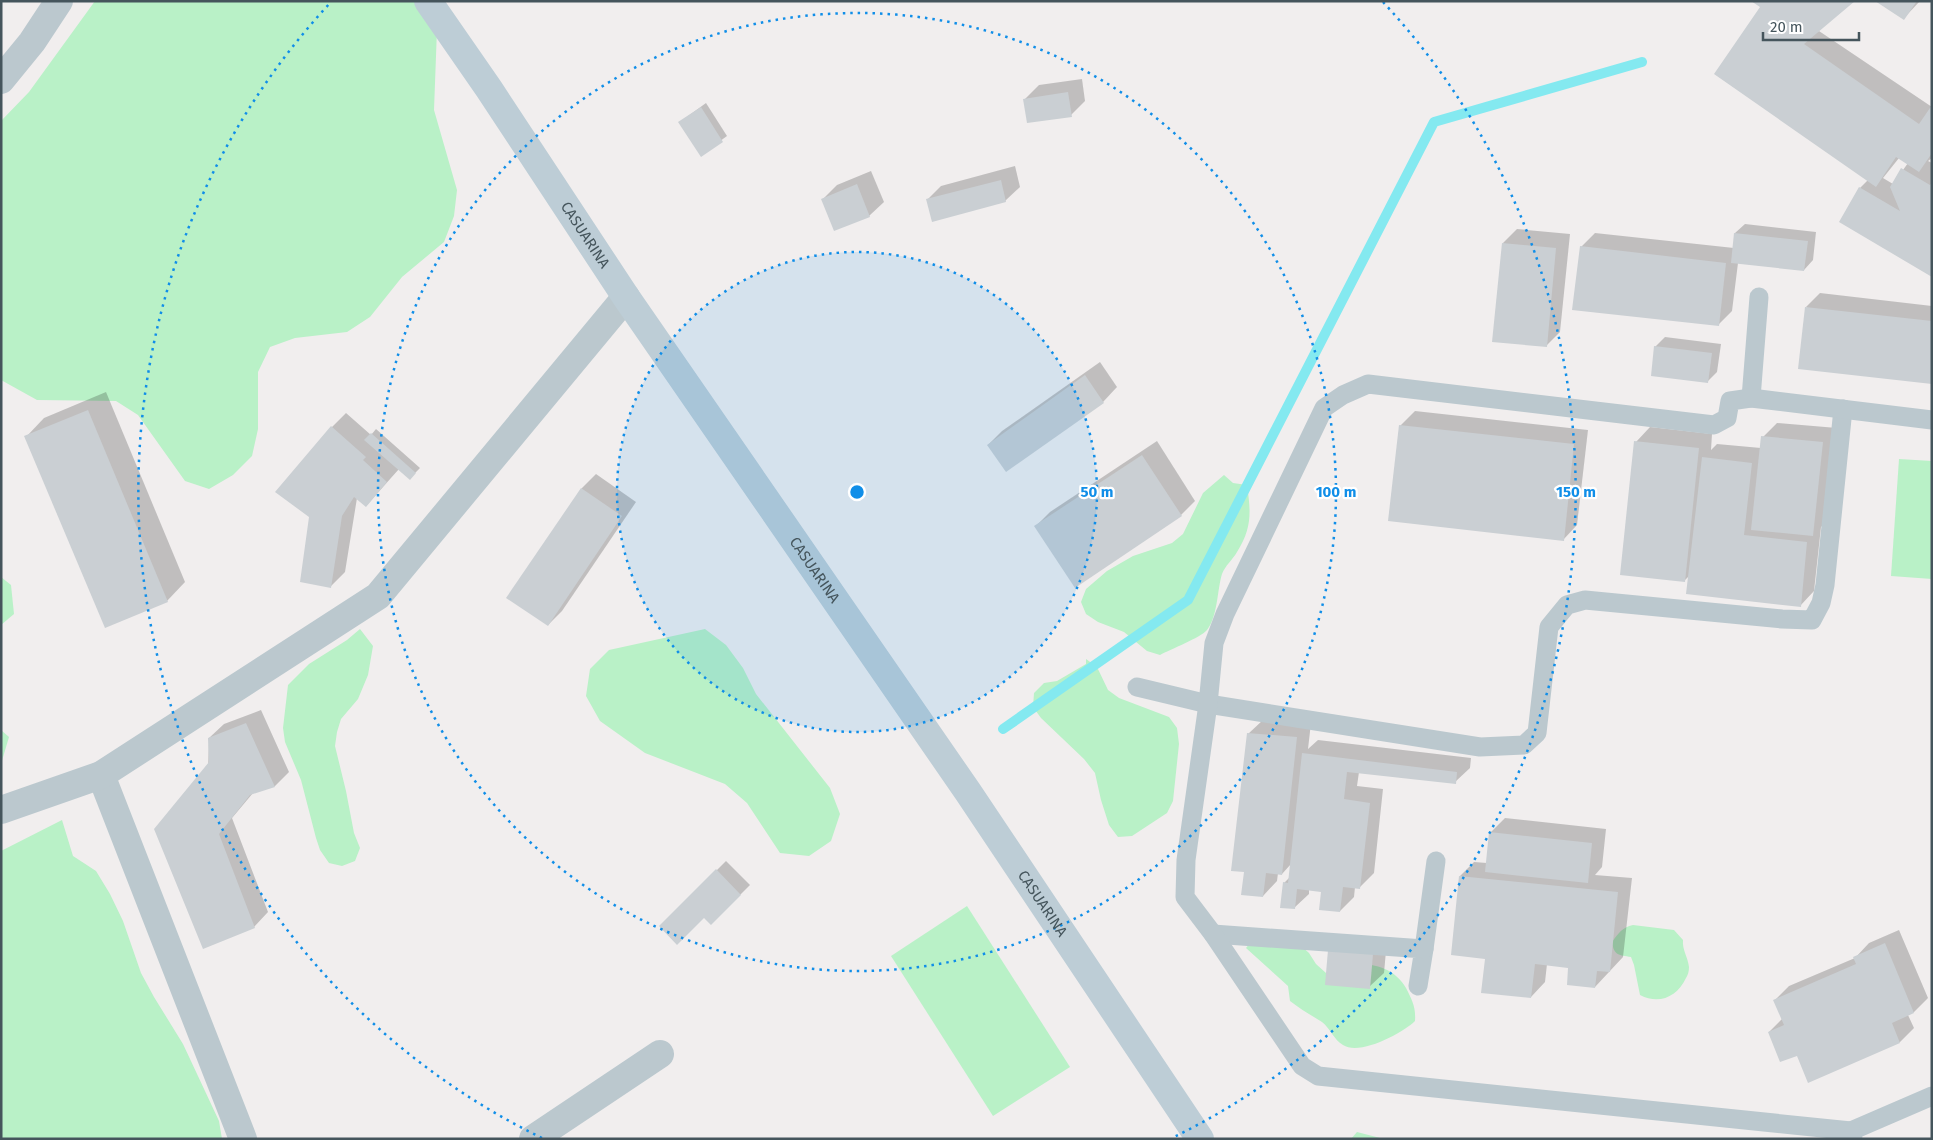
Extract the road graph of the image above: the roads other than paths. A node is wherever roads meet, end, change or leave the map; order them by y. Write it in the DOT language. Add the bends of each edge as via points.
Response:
graph roads {
  1 [pos="59,1"];
  2 [pos="428,1"];
  3 [pos="1,80"];
  4 [pos="626,296"];
  5 [pos="1759,297"];
  6 [pos="1751,398"];
  7 [pos="1843,409"];
  8 [pos="1932,420"];
  9 [pos="1137,687"];
  10 [pos="1208,704"];
  11 [pos="102,775"];
  12 [pos="1,810"];
  13 [pos="1436,860"];
  14 [pos="1213,934"];
  15 [pos="1424,949"];
  16 [pos="1418,986"];
  17 [pos="660,1054"];
  18 [pos="1932,1096"];
  19 [pos="1852,1135"];
  20 [pos="243,1139"];
  21 [pos="533,1139"];
  22 [pos="1200,1139"];
  1 -- 3 [label="street"];
  2 -- 4 [label="street, CASUARINA"];
  4 -- 11 [label="street" via="378,596"];
  4 -- 22 [label="street, CASUARINA" via="968,792"];
  5 -- 6 [label="lane"];
  6 -- 7 [label="lane"];
  6 -- 10 [label="lane" via="1730,402 1727,418 1714,424 1368,384 1342,395 1324,408 1226,614 1214,643"];
  7 -- 8 [label="lane"];
  7 -- 10 [label="lane" via="1825,585 1821,603 1812,620 1585,600 1566,605 1549,627 1537,733 1524,744 1480,747"];
  9 -- 10 [label="lane"];
  10 -- 14 [label="lane" via="1186,860 1185,897"];
  11 -- 12 [label="street"];
  11 -- 20 [label="street"];
  13 -- 15 [label="lane"];
  14 -- 15 [label="lane"];
  14 -- 19 [label="lane" via="1302,1066 1318,1076"];
  15 -- 16 [label="lane"];
  17 -- 21 [label="street"];
  18 -- 19 [label="lane"];
}
